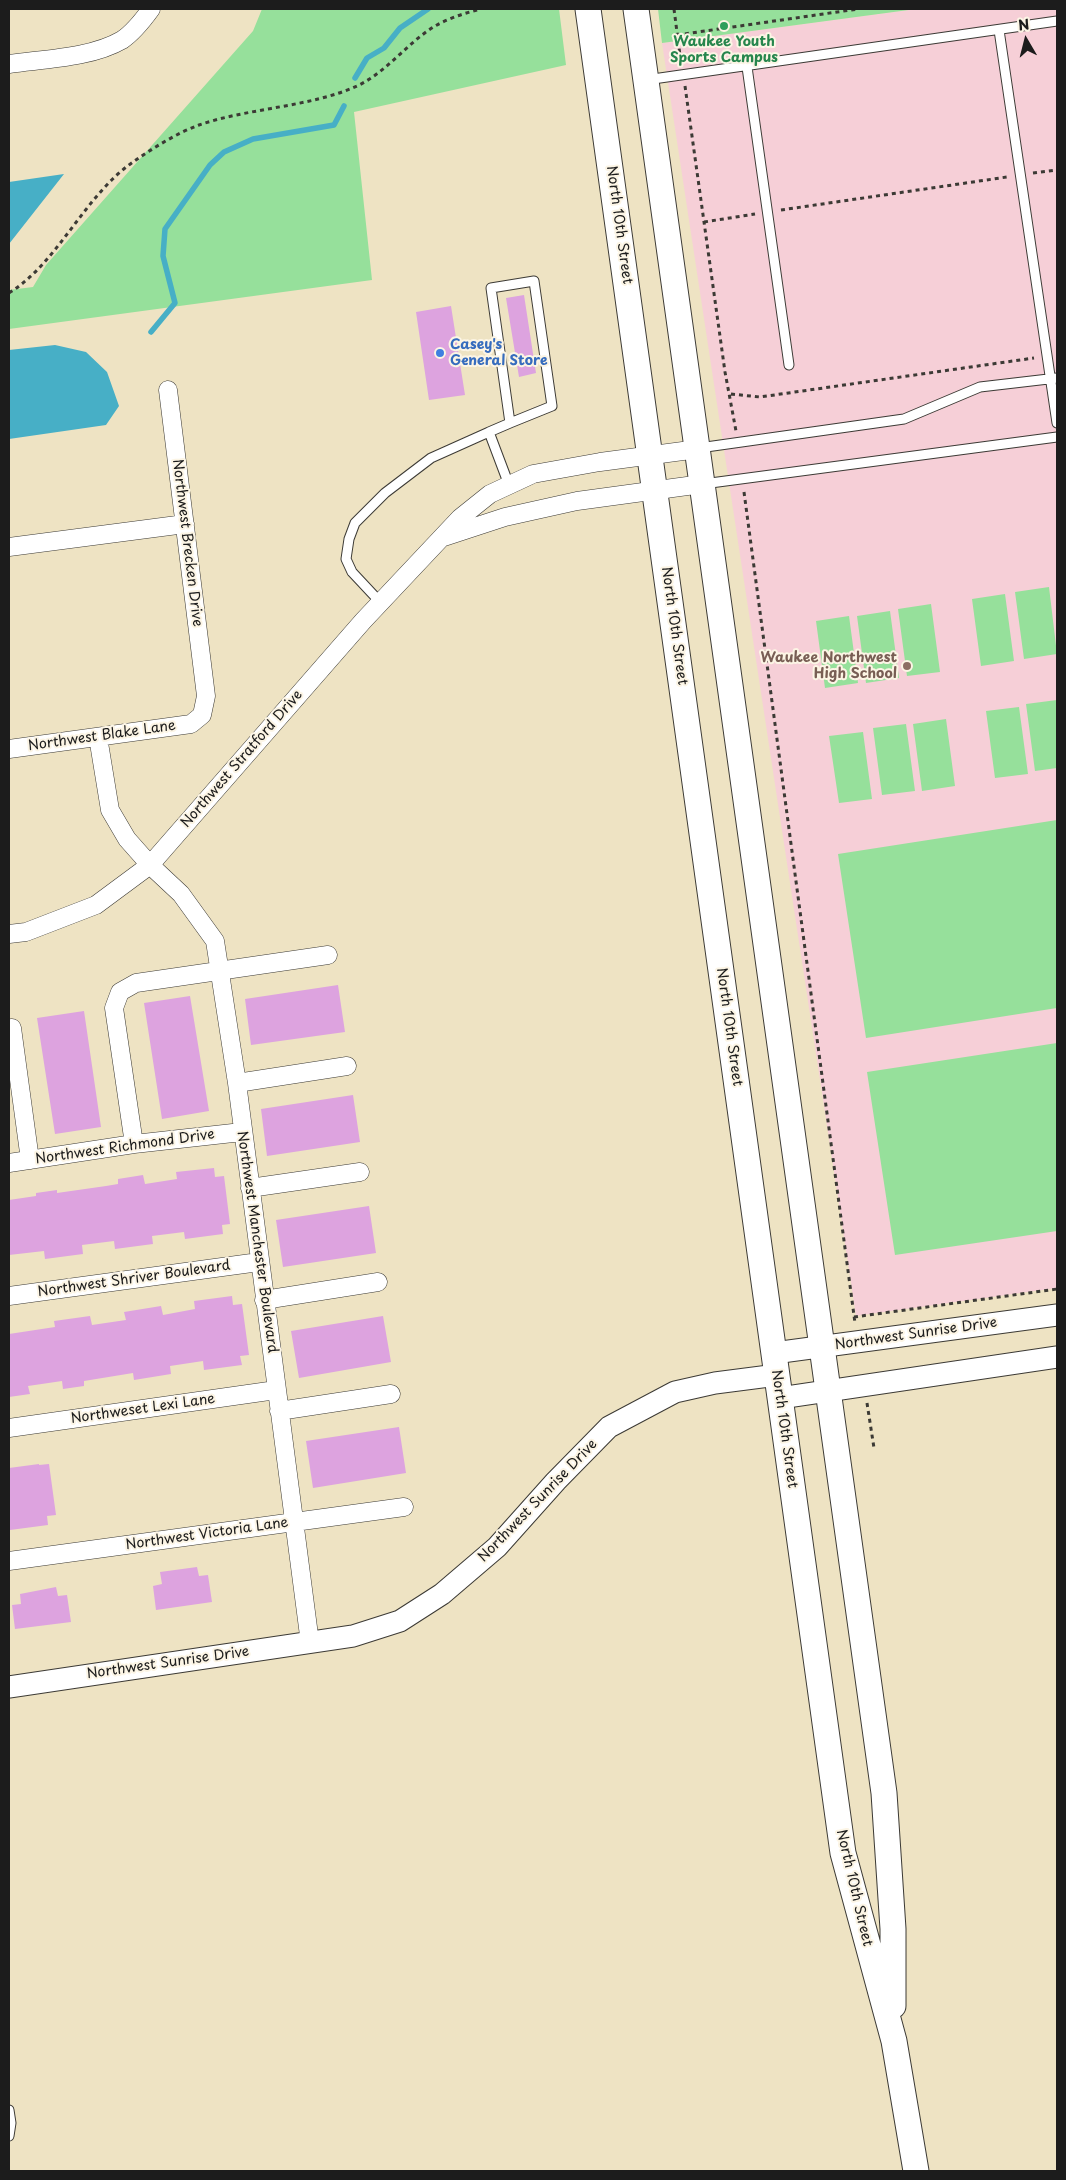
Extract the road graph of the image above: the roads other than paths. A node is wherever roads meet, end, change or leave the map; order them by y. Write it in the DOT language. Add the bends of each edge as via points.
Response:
graph roads {
  1 [pos="151,9"];
  2 [pos="588,9"];
  3 [pos="636,9"];
  4 [pos="1057,21"];
  5 [pos="999,30"];
  6 [pos="9,64"];
  7 [pos="747,67"];
  8 [pos="646,80"];
  9 [pos="789,364"];
  10 [pos="1054,378"];
  11 [pos="168,390"];
  12 [pos="510,423"];
  13 [pos="1057,423"];
  14 [pos="489,432"];
  15 [pos="1057,437"];
  16 [pos="698,449"];
  17 [pos="650,455"];
  18 [pos="702,484"];
  19 [pos="509,485"];
  20 [pos="655,491"];
  21 [pos="185,524"];
  22 [pos="444,537"];
  23 [pos="9,547"];
  24 [pos="381,603"];
  25 [pos="206,696"];
  26 [pos="98,737"];
  27 [pos="9,749"];
  28 [pos="150,865"];
  29 [pos="9,934"];
  30 [pos="328,955"];
  31 [pos="220,971"];
  32 [pos="12,1028"];
  33 [pos="347,1066"];
  34 [pos="237,1083"];
  35 [pos="242,1132"];
  36 [pos="134,1144"];
  37 [pos="30,1160"];
  38 [pos="9,1163"];
  39 [pos="360,1172"];
  40 [pos="250,1188"];
  41 [pos="259,1262"];
  42 [pos="378,1282"];
  43 [pos="9,1296"];
  44 [pos="264,1300"];
  45 [pos="1057,1315"];
  46 [pos="822,1347"];
  47 [pos="1057,1357"];
  48 [pos="777,1376"];
  49 [pos="276,1390"];
  50 [pos="828,1391"];
  51 [pos="392,1394"];
  52 [pos="279,1411"];
  53 [pos="9,1428"];
  54 [pos="404,1507"];
  55 [pos="294,1522"];
  56 [pos="9,1561"];
  57 [pos="310,1642"];
  58 [pos="9,1687"];
  59 [pos="894,2041"];
  60 [pos="9,2110"];
  61 [pos="9,2136"];
  62 [pos="916,2171"];
  1 -- 6 [label="street" via="141,24 122,40 87,53"];
  2 -- 17 [label="main road, North 10th Street"];
  3 -- 8 [label="main road, North 10th Street"];
  4 -- 5 [label="lane"];
  5 -- 7 [label="lane"];
  5 -- 10 [label="lane" via="1047,356"];
  7 -- 8 [label="lane"];
  7 -- 9 [label="lane"];
  8 -- 16 [label="main road, North 10th Street"];
  10 -- 13 [label="lane"];
  10 -- 16 [label="lane" via="980,388 904,419"];
  11 -- 21 [label="street, Northwest Brecken Drive"];
  12 -- 12 [label="lane" via="491,288 534,281 552,406"];
  12 -- 14 [label="lane"];
  14 -- 19 [label="lane"];
  14 -- 24 [label="lane" via="431,458 385,493 355,523 346,559 352,572"];
  15 -- 18 [label="lane"];
  16 -- 17 [label="street, Northwest Stratford Drive"];
  16 -- 18 [label="main road, North 10th Street"];
  17 -- 19 [label="street, Northwest Stratford Drive" via="533,474"];
  17 -- 20 [label="main road, North 10th Street"];
  18 -- 20 [label="street, Northwest Stratford Drive"];
  18 -- 46 [label="main road, North 10th Street"];
  19 -- 22 [label="street, Northwest Stratford Drive" via="490,494 460,518"];
  20 -- 22 [label="street, Northwest Stratford Drive" via="577,501 505,516"];
  20 -- 48 [label="main road, North 10th Street"];
  21 -- 23 [label="street"];
  21 -- 25 [label="street, Northwest Brecken Drive"];
  22 -- 24 [label="street, Northwest Stratford Drive"];
  24 -- 28 [label="street, Northwest Stratford Drive"];
  25 -- 26 [label="street, Northwest Blake Lane" via="202,715 191,724"];
  26 -- 27 [label="street, Northwest Blake Lane"];
  26 -- 28 [label="street, Northwest Manchester Boulevard" via="110,810 127,838"];
  28 -- 29 [label="street, Northwest Stratford Drive" via="96,905 26,932"];
  28 -- 31 [label="street, Northwest Manchester Boulevard" via="181,894 215,941"];
  30 -- 31 [label="street"];
  31 -- 34 [label="street, Northwest Manchester Boulevard"];
  31 -- 36 [label="street" via="136,983 120,992 114,1008"];
  32 -- 37 [label="street"];
  33 -- 34 [label="street"];
  34 -- 35 [label="street, Northwest Manchester Boulevard"];
  35 -- 36 [label="street, Northwest Richmond Drive"];
  35 -- 40 [label="street, Northwest Manchester Boulevard"];
  36 -- 37 [label="street, Northwest Richmond Drive"];
  37 -- 38 [label="street, Northwest Richmond Drive"];
  39 -- 40 [label="street"];
  40 -- 41 [label="street, Northwest Manchester Boulevard"];
  41 -- 43 [label="street, Northwest Shriver Boulevard"];
  41 -- 44 [label="street, Northwest Manchester Boulevard"];
  42 -- 44 [label="street"];
  44 -- 49 [label="street, Northwest Manchester Boulevard"];
  45 -- 46 [label="street, Northwest Sunrise Drive"];
  46 -- 48 [label="street, Northwest Sunrise Drive"];
  46 -- 50 [label="main road, North 10th Street"];
  47 -- 50 [label="street, Northwest Sunrise Drive"];
  48 -- 50 [label="street, Northwest Sunrise Drive"];
  48 -- 57 [label="street, Northwest Sunrise Drive" via="714,1383 675,1392 609,1427 497,1547 442,1594 400,1621 353,1636"];
  48 -- 59 [label="main road, North 10th Street" via="843,1853"];
  49 -- 52 [label="street, Northwest Manchester Boulevard"];
  49 -- 53 [label="street, Northweset Lexi Lane"];
  50 -- 59 [label="main road, North 10th Street" via="884,1793 893,1929"];
  51 -- 52 [label="street"];
  52 -- 55 [label="street, Northwest Manchester Boulevard"];
  54 -- 55 [label="street, Northwest Victoria Lane"];
  55 -- 56 [label="street, Northwest Victoria Lane"];
  55 -- 57 [label="street, Northwest Manchester Boulevard"];
  57 -- 58 [label="street, Northwest Sunrise Drive"];
  59 -- 62 [label="main road, North 10th Street"];
  60 -- 61 [label="lane"];
}
